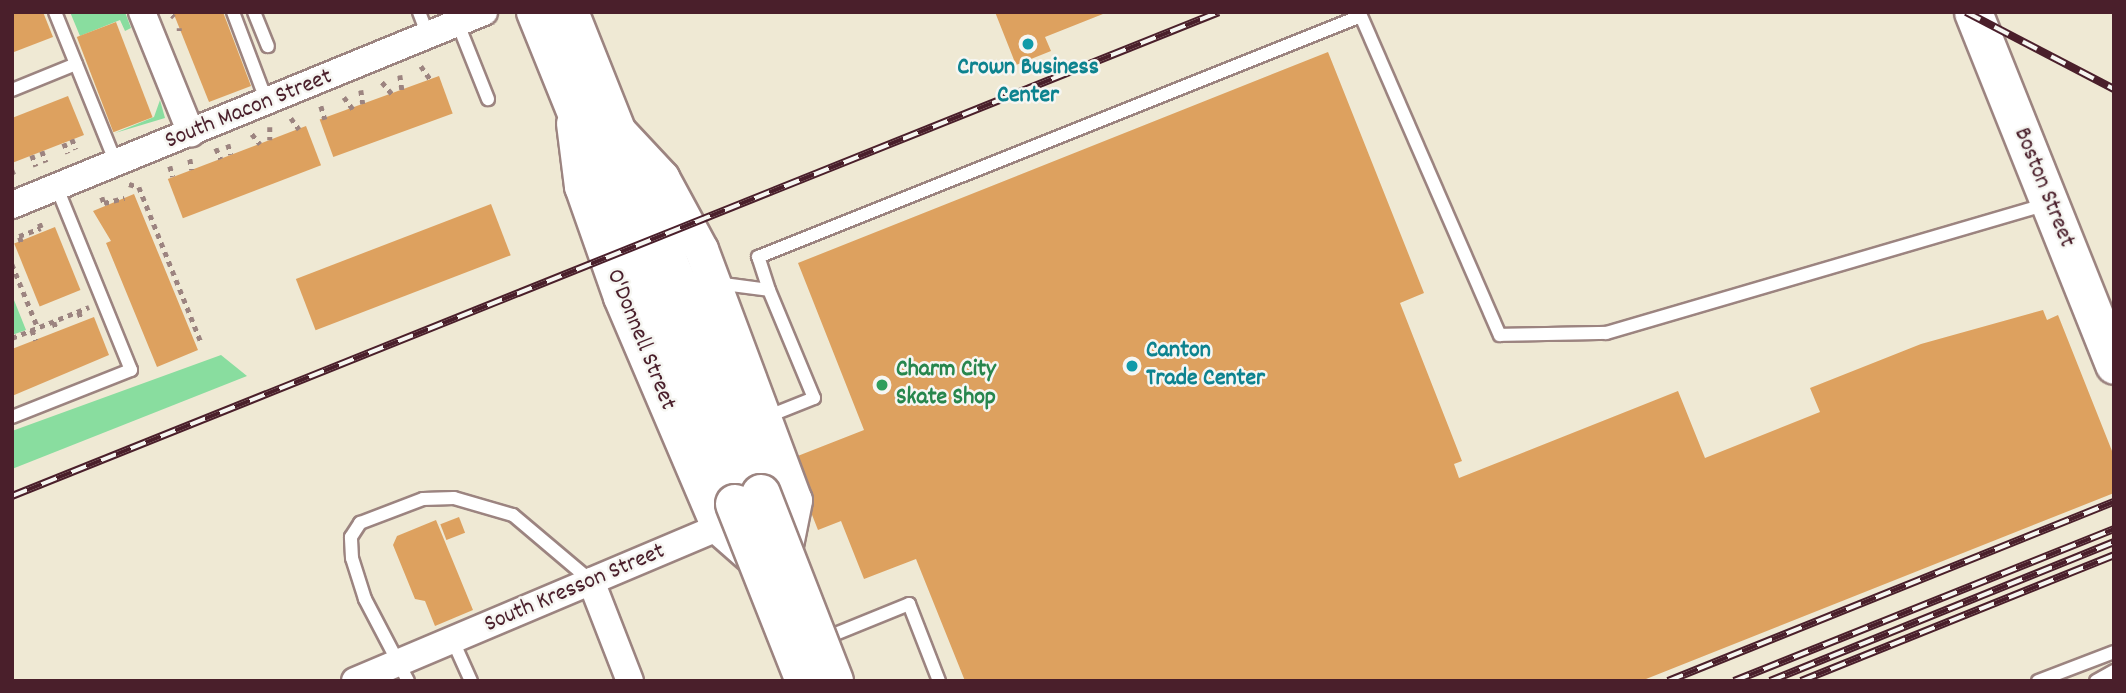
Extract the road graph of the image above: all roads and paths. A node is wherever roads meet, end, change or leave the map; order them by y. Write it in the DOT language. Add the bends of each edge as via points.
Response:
graph roads {
  1 [pos="55,12"];
  2 [pos="142,12"];
  3 [pos="233,12"];
  4 [pos="254,12"];
  5 [pos="484,12"];
  6 [pos="536,12"];
  7 [pos="569,12"];
  8 [pos="1973,12"];
  9 [pos="424,24"];
  10 [pos="458,24"];
  11 [pos="268,46"];
  12 [pos="76,64"];
  13 [pos="417,68"];
  14 [pos="407,72"];
  15 [pos="430,79"];
  16 [pos="378,83"];
  17 [pos="12,89"];
  18 [pos="402,90"];
  19 [pos="391,94"];
  20 [pos="360,96"];
  21 [pos="488,99"];
  22 [pos="350,100"];
  23 [pos="363,104"];
  24 [pos="353,109"];
  25 [pos="271,113"];
  26 [pos="322,113"];
  27 [pos="325,119"];
  28 [pos="296,122"];
  29 [pos="614,125"];
  30 [pos="299,129"];
  31 [pos="257,137"];
  32 [pos="72,139"];
  33 [pos="237,140"];
  34 [pos="270,140"];
  35 [pos="64,143"];
  36 [pos="194,144"];
  37 [pos="260,144"];
  38 [pos="76,149"];
  39 [pos="42,151"];
  40 [pos="68,153"];
  41 [pos="32,155"];
  42 [pos="231,155"];
  43 [pos="46,162"];
  44 [pos="36,166"];
  45 [pos="192,170"];
  46 [pos="123,174"];
  47 [pos="57,188"];
  48 [pos="102,197"];
  49 [pos="124,198"];
  50 [pos="2049,203"];
  51 [pos="12,205"];
  52 [pos="152,218"];
  53 [pos="145,221"];
  54 [pos="39,223"];
  55 [pos="155,227"];
  56 [pos="149,230"];
  57 [pos="21,242"];
  58 [pos="164,249"];
  59 [pos="158,252"];
  60 [pos="168,258"];
  61 [pos="161,261"];
  62 [pos="12,264"];
  63 [pos="24,270"];
  64 [pos="16,273"];
  65 [pos="28,279"];
  66 [pos="177,280"];
  67 [pos="19,282"];
  68 [pos="170,283"];
  69 [pos="713,283"];
  70 [pos="180,290"];
  71 [pos="769,290"];
  72 [pos="174,292"];
  73 [pos="34,294"];
  74 [pos="26,298"];
  75 [pos="93,306"];
  76 [pos="79,312"];
  77 [pos="63,318"];
  78 [pos="82,321"];
  79 [pos="54,322"];
  80 [pos="67,327"];
  81 [pos="35,329"];
  82 [pos="57,331"];
  83 [pos="23,334"];
  84 [pos="12,338"];
  85 [pos="198,339"];
  86 [pos="36,340"];
  87 [pos="27,343"];
  88 [pos="2114,365"];
  89 [pos="12,417"];
  90 [pos="764,418"];
  91 [pos="752,506"];
  92 [pos="591,581"];
  93 [pos="785,595"];
  94 [pos="453,641"];
  95 [pos="2114,652"];
  96 [pos="804,664"];
  97 [pos="2114,671"];
  98 [pos="405,672"];
  99 [pos="355,681"];
  100 [pos="471,681"];
  101 [pos="630,681"];
  102 [pos="817,681"];
  103 [pos="834,681"];
  104 [pos="939,681"];
  105 [pos="2038,681"];
  106 [pos="2096,681"];
  1 -- 12 [label="lane"];
  2 -- 36 [label="street"];
  3 -- 25 [label="lane"];
  4 -- 11 [label="lane"];
  5 -- 10 [label="street, South Macon Street"];
  6 -- 91 [label="main road, O'Donnell Street"];
  7 -- 29 [label="main road, O'Donnell Street"];
  8 -- 50 [label="main road, Boston Street"];
  9 -- 10 [label="street, South Macon Street"];
  9 -- 25 [label="street, South Macon Street"];
  10 -- 21 [label="lane"];
  12 -- 17 [label="lane"];
  12 -- 46 [label="lane"];
  13 -- 15 [label="path" via="425,64"];
  14 -- 18 [label="path" via="397,76"];
  16 -- 19 [label="path" via="386,80"];
  20 -- 23 [label="path"];
  22 -- 24 [label="path"];
  25 -- 34 [label="path" via="266,128"];
  25 -- 36 [label="street, South Macon Street"];
  26 -- 27 [label="path"];
  28 -- 30 [label="path"];
  29 -- 69 [label="street, O'Donnell Street" via="662,177"];
  29 -- 91 [label="main road, O'Donnell Street"];
  31 -- 37 [label="path"];
  32 -- 38 [label="path"];
  33 -- 42 [label="path" via="227,144"];
  35 -- 40 [label="path"];
  36 -- 45 [label="path" via="188,159"];
  36 -- 46 [label="street, South Macon Street"];
  39 -- 43 [label="path"];
  41 -- 44 [label="path"];
  46 -- 47 [label="street, South Macon Street"];
  46 -- 52 [label="path" via="139,187"];
  47 -- 51 [label="street, South Macon Street"];
  47 -- 89 [label="lane" via="131,370"];
  48 -- 49 [label="path" via="104,203"];
  50 -- 71 [label="lane" via="1606,333 1500,335 1360,16 758,257"];
  50 -- 88 [label="main road, Boston Street"];
  52 -- 53 [label="path"];
  52 -- 55 [label="path"];
  54 -- 57 [label="path" via="41,228 19,236"];
  55 -- 56 [label="path"];
  55 -- 58 [label="path"];
  58 -- 59 [label="path"];
  58 -- 60 [label="path"];
  60 -- 61 [label="path"];
  60 -- 66 [label="path"];
  62 -- 64 [label="path"];
  63 -- 64 [label="path"];
  64 -- 67 [label="path"];
  65 -- 67 [label="path"];
  66 -- 68 [label="path"];
  66 -- 70 [label="path"];
  67 -- 74 [label="path"];
  69 -- 71 [label="lane"];
  69 -- 90 [label="street, O'Donnell Street"];
  70 -- 72 [label="path"];
  70 -- 85 [label="path"];
  71 -- 90 [label="lane" via="814,398"];
  73 -- 74 [label="path"];
  74 -- 81 [label="path"];
  75 -- 76 [label="path"];
  76 -- 77 [label="path"];
  76 -- 78 [label="path"];
  77 -- 79 [label="path"];
  77 -- 80 [label="path"];
  79 -- 81 [label="path"];
  79 -- 82 [label="path"];
  81 -- 83 [label="path"];
  81 -- 86 [label="path"];
  83 -- 84 [label="path"];
  83 -- 87 [label="path"];
  90 -- 91 [label="street, O'Donnell Street"];
  91 -- 92 [label="street, South Kresson Street"];
  91 -- 93 [label="street, O'Donnell Street"];
  91 -- 93 [label="street, O'Donnell Street" via="781,567"];
  91 -- 96 [label="main road, O'Donnell Street, bridge"];
  91 -- 103 [label="main road, O'Donnell Street, bridge"];
  92 -- 94 [label="street, South Kresson Street"];
  92 -- 98 [label="lane" via="513,515 454,498 423,499 360,523 351,537 352,558 365,599"];
  92 -- 101 [label="street"];
  93 -- 96 [label="street, O'Donnell Street"];
  94 -- 98 [label="street, South Kresson Street"];
  94 -- 100 [label="lane"];
  95 -- 105 [label="lane"];
  96 -- 102 [label="street, O'Donnell Street"];
  96 -- 104 [label="lane" via="909,604"];
  97 -- 106 [label="lane"];
  98 -- 99 [label="street, South Kresson Street"];
}
